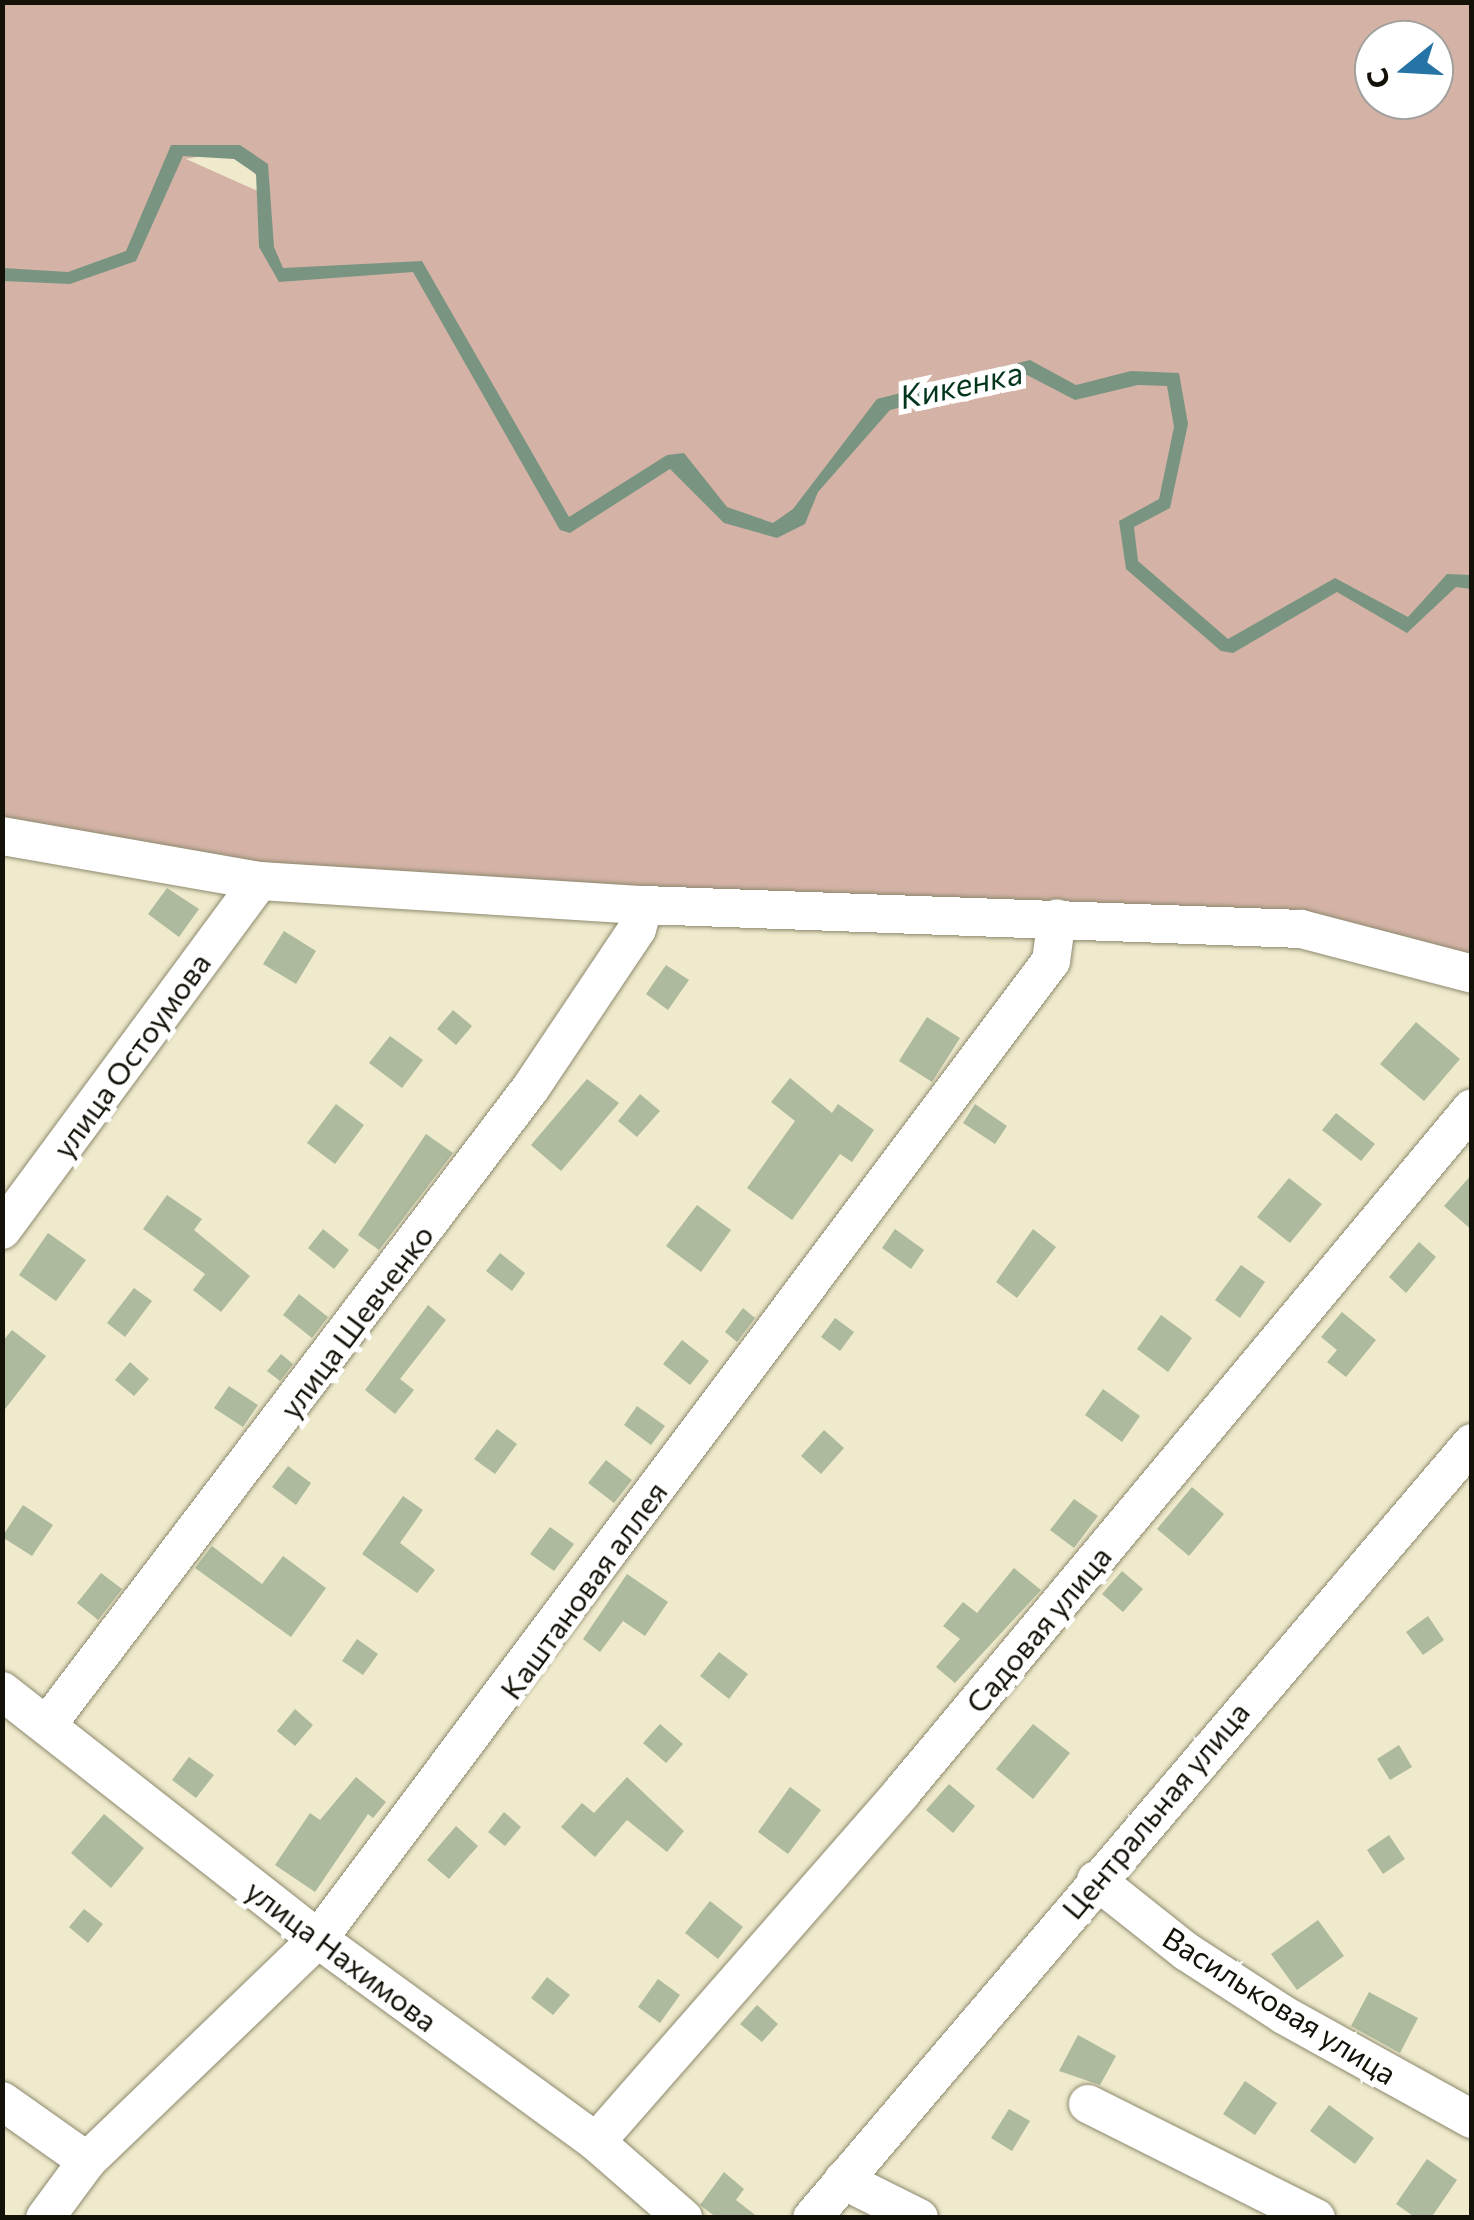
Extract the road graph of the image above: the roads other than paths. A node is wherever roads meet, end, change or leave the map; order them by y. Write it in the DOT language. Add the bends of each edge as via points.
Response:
graph roads {
  1 [pos="2,836"];
  2 [pos="259,881"];
  3 [pos="644,905"];
  4 [pos="1057,918"];
  5 [pos="1472,974"];
  6 [pos="1472,1108"];
  7 [pos="2,1230"];
  8 [pos="1472,1443"];
  9 [pos="2,1691"];
  10 [pos="47,1725"];
  11 [pos="1096,1880"];
  12 [pos="318,1939"];
  13 [pos="2,2101"];
  14 [pos="1088,2104"];
  15 [pos="1472,2120"];
  16 [pos="596,2142"];
  17 [pos="87,2161"];
  18 [pos="843,2180"];
  19 [pos="45,2218"];
  20 [pos="683,2218"];
  21 [pos="812,2218"];
  22 [pos="919,2218"];
  23 [pos="1316,2218"];
  1 -- 2 [label="street"];
  2 -- 3 [label="street"];
  2 -- 7 [label="street, улица Остоумова"];
  3 -- 4 [label="street"];
  3 -- 10 [label="street, улица Шевченко" via="638,930 530,1089"];
  4 -- 5 [label="street" via="1301,928"];
  4 -- 12 [label="street, Каштановая аллея" via="1051,960"];
  6 -- 16 [label="street, Садовая улица" via="914,1777"];
  8 -- 11 [label="street, Центральная улица"];
  9 -- 10 [label="street, улица Нахимова"];
  10 -- 12 [label="street, улица Нахимова"];
  11 -- 15 [label="street, Васильковая улица" via="1187,1952 1268,2004"];
  11 -- 18 [label="street, Центральная улица"];
  12 -- 16 [label="street, улица Нахимова"];
  12 -- 17 [label="street, Каштановая аллея"];
  13 -- 17 [label="street"];
  14 -- 23 [label="street"];
  16 -- 20 [label="street, улица Нахимова"];
  17 -- 19 [label="street, Каштановая аллея"];
  18 -- 21 [label="street, Центральная улица"];
  18 -- 22 [label="street"];
}
